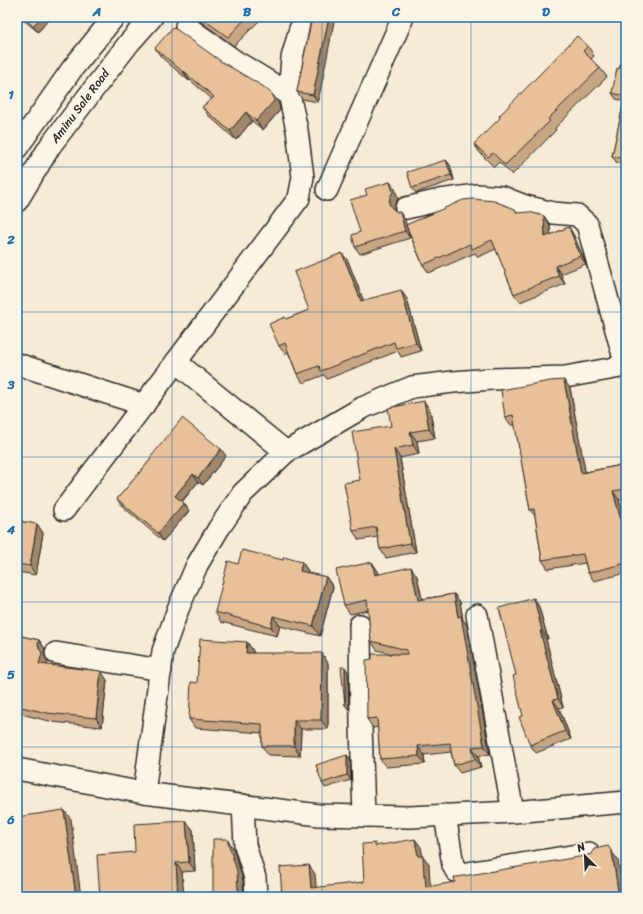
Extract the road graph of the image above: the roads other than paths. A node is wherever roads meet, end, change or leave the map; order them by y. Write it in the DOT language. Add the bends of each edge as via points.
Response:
graph roads {
  1 [pos="114,17"];
  2 [pos="152,17"];
  3 [pos="308,17"];
  4 [pos="403,17"];
  5 [pos="186,26"];
  6 [pos="289,94"];
  7 [pos="17,148"];
  8 [pos="327,190"];
  9 [pos="17,201"];
  10 [pos="406,208"];
  11 [pos="176,362"];
  12 [pos="17,364"];
  13 [pos="626,366"];
  14 [pos="144,404"];
  15 [pos="286,452"];
  16 [pos="64,510"];
  17 [pos="477,615"];
  18 [pos="360,625"];
  19 [pos="56,653"];
  20 [pos="161,670"];
  21 [pos="17,769"];
  22 [pos="144,793"];
  23 [pos="626,802"];
  24 [pos="243,805"];
  25 [pos="513,812"];
  26 [pos="445,815"];
  27 [pos="364,816"];
  28 [pos="589,853"];
  29 [pos="256,897"];
  1 -- 7 [label="street" via="72,69"];
  2 -- 9 [label="street, Aminu Sale Road" via="128,43 50,146"];
  3 -- 6 [label="street" via="300,29 292,58"];
  4 -- 8 [label="street"];
  5 -- 6 [label="street" via="235,61"];
  6 -- 11 [label="street" via="303,177 299,198"];
  10 -- 13 [label="street" via="477,195 502,197 553,213 577,215 587,224"];
  11 -- 14 [label="street"];
  11 -- 15 [label="street"];
  12 -- 14 [label="street"];
  13 -- 15 [label="street" via="565,377 484,379 412,387 362,408"];
  14 -- 16 [label="street"];
  15 -- 20 [label="street" via="243,494 197,565 163,651"];
  17 -- 25 [label="street"];
  18 -- 27 [label="street"];
  19 -- 20 [label="street"];
  20 -- 22 [label="street"];
  21 -- 22 [label="street"];
  22 -- 24 [label="street"];
  23 -- 25 [label="street"];
  24 -- 27 [label="street" via="319,815"];
  24 -- 29 [label="street" via="245,845 255,878"];
  25 -- 26 [label="street"];
  26 -- 27 [label="street"];
  26 -- 28 [label="street" via="453,865 456,871 462,874"];
}
